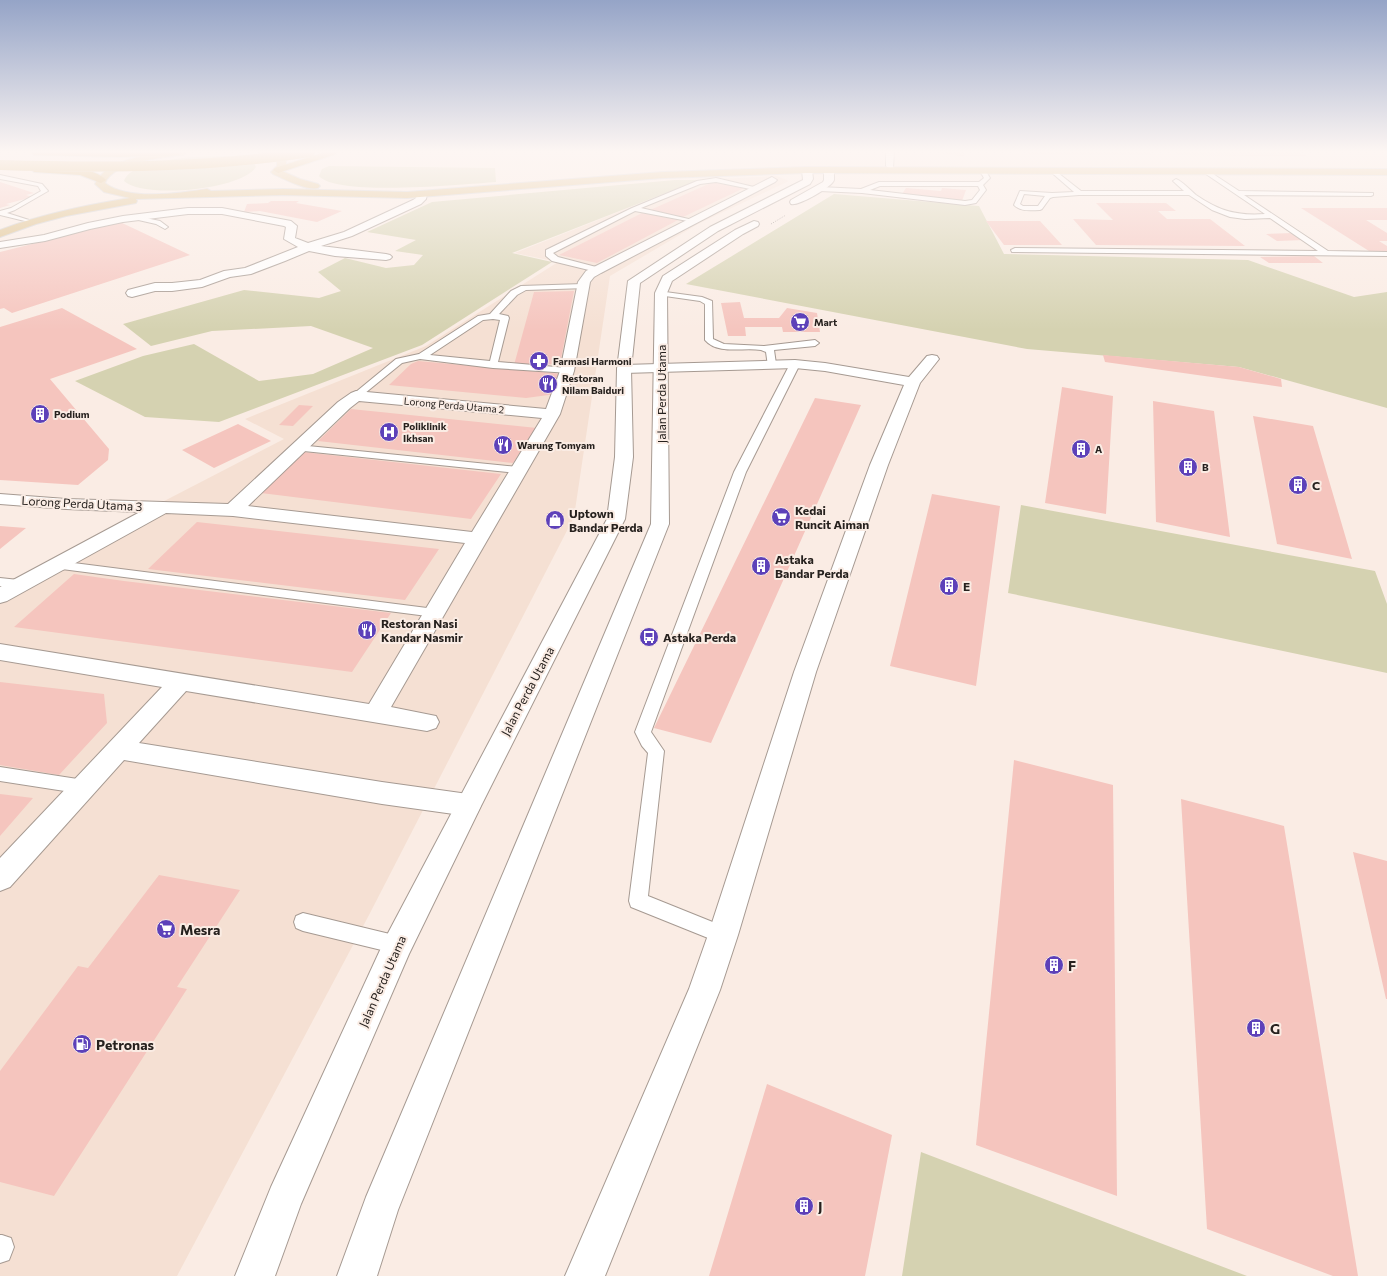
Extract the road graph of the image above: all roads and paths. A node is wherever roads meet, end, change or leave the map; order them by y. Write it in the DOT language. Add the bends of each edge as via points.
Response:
graph roads {
  1 [pos="49,212"];
  2 [pos="73,212"];
  3 [pos="193,212"];
  4 [pos="225,212"];
  5 [pos="396,212"];
  6 [pos="629,212"];
  7 [pos="646,212"];
  8 [pos="709,212"];
  9 [pos="749,212"];
  10 [pos="1224,212"];
  11 [pos="1265,212"];
  12 [pos="0,213"];
  13 [pos="1272,216"];
  14 [pos="136,218"];
  15 [pos="766,218"];
  16 [pos="691,221"];
  17 [pos="25,223"];
  18 [pos="165,227"];
  19 [pos="0,234"];
  20 [pos="0,245"];
  21 [pos="308,247"];
  22 [pos="1014,250"];
  23 [pos="1326,253"];
  24 [pos="1387,254"];
  25 [pos="386,257"];
  26 [pos="596,270"];
  27 [pos="583,286"];
  28 [pos="132,293"];
  29 [pos="661,293"];
  30 [pos="493,316"];
  31 [pos="815,343"];
  32 [pos="765,348"];
  33 [pos="422,356"];
  34 [pos="932,359"];
  35 [pos="770,364"];
  36 [pos="795,364"];
  37 [pos="493,365"];
  38 [pos="661,368"];
  39 [pos="624,369"];
  40 [pos="567,371"];
  41 [pos="913,382"];
  42 [pos="356,396"];
  43 [pos="552,414"];
  44 [pos="298,448"];
  45 [pos="518,470"];
  46 [pos="0,499"];
  47 [pos="66,504"];
  48 [pos="164,507"];
  49 [pos="233,510"];
  50 [pos="113,534"];
  51 [pos="478,539"];
  52 [pos="58,565"];
  53 [pos="0,582"];
  54 [pos="23,584"];
  55 [pos="0,596"];
  56 [pos="435,613"];
  57 [pos="0,652"];
  58 [pos="180,682"];
  59 [pos="375,714"];
  60 [pos="427,722"];
  61 [pos="117,749"];
  62 [pos="0,774"];
  63 [pos="84,787"];
  64 [pos="468,805"];
  65 [pos="0,878"];
  66 [pos="303,922"];
  67 [pos="723,935"];
  68 [pos="398,944"];
  69 [pos="255,1276"];
  70 [pos="357,1276"];
  71 [pos="585,1276"];
  1 -- 17 [label="main road"];
  2 -- 17 [label="main road"];
  3 -- 14 [label="street" via="169,212"];
  4 -- 21 [label="street" via="287,223 292,226 289,239"];
  5 -- 21 [label="street" via="348,234"];
  6 -- 26 [label="lane" via="549,252 555,259"];
  7 -- 16 [label="lane"];
  8 -- 16 [label="street"];
  9 -- 39 [label="street, Jalan Perda Utama" via="714,229 634,281"];
  10 -- 13 [label="lane" via="1240,217"];
  11 -- 13 [label="lane"];
  12 -- 17 [label="lane"];
  13 -- 23 [label="lane"];
  14 -- 18 [label="lane" via="158,222"];
  14 -- 20 [label="street"];
  15 -- 29 [label="street" via="739,232 667,279"];
  16 -- 26 [label="street"];
  17 -- 19 [label="main road"];
  21 -- 25 [label="street" via="339,253"];
  21 -- 28 [label="street" via="247,271 202,283 154,287"];
  22 -- 23 [label="lane"];
  23 -- 24 [label="lane"];
  26 -- 27 [label="street"];
  27 -- 30 [label="lane" via="524,288 514,293"];
  27 -- 40 [label="street"];
  29 -- 32 [label="lane" via="702,299 709,303 709,340 714,345"];
  29 -- 38 [label="street, Jalan Perda Utama"];
  30 -- 33 [label="lane" via="481,318"];
  30 -- 37 [label="lane" via="505,318"];
  31 -- 32 [label="lane"];
  32 -- 35 [label="lane" via="770,351"];
  33 -- 37 [label="lane"];
  33 -- 42 [label="lane" via="399,361"];
  34 -- 41 [label="street"];
  35 -- 36 [label="street"];
  35 -- 38 [label="street"];
  36 -- 41 [label="street"];
  36 -- 67 [label="lane" via="740,472 643,732 656,751 638,902"];
  37 -- 40 [label="lane"];
  38 -- 39 [label="street"];
  38 -- 70 [label="street, Jalan Perda Utama" via="660,524 379,1210"];
  39 -- 64 [label="street, Jalan Perda Utama" via="624,457 616,520"];
  40 -- 43 [label="street"];
  41 -- 67 [label="street" via="879,465 805,672"];
  42 -- 43 [label="street, Lorong Perda Utama 2"];
  42 -- 44 [label="street"];
  43 -- 45 [label="street"];
  44 -- 45 [label="lane"];
  44 -- 49 [label="street"];
  45 -- 51 [label="street"];
  46 -- 47 [label="street, Lorong Perda Utama 3"];
  47 -- 48 [label="street, Lorong Perda Utama 3"];
  47 -- 50 [label="street" via="105,516 112,524"];
  48 -- 49 [label="street, Lorong Perda Utama 3"];
  48 -- 50 [label="street"];
  49 -- 51 [label="street, Lorong Perda Utama 3"];
  50 -- 52 [label="street"];
  51 -- 56 [label="street"];
  52 -- 54 [label="street"];
  52 -- 56 [label="lane"];
  53 -- 54 [label="lane"];
  54 -- 55 [label="street"];
  56 -- 59 [label="street"];
  57 -- 58 [label="street"];
  58 -- 59 [label="street"];
  58 -- 61 [label="street"];
  59 -- 60 [label="street"];
  61 -- 63 [label="street"];
  61 -- 64 [label="street"];
  62 -- 63 [label="lane"];
  63 -- 65 [label="street"];
  64 -- 68 [label="street, Jalan Perda Utama"];
  66 -- 68 [label="lane"];
  67 -- 71 [label="street" via="704,990"];
  68 -- 69 [label="street, Jalan Perda Utama" via="284,1200"];
}
